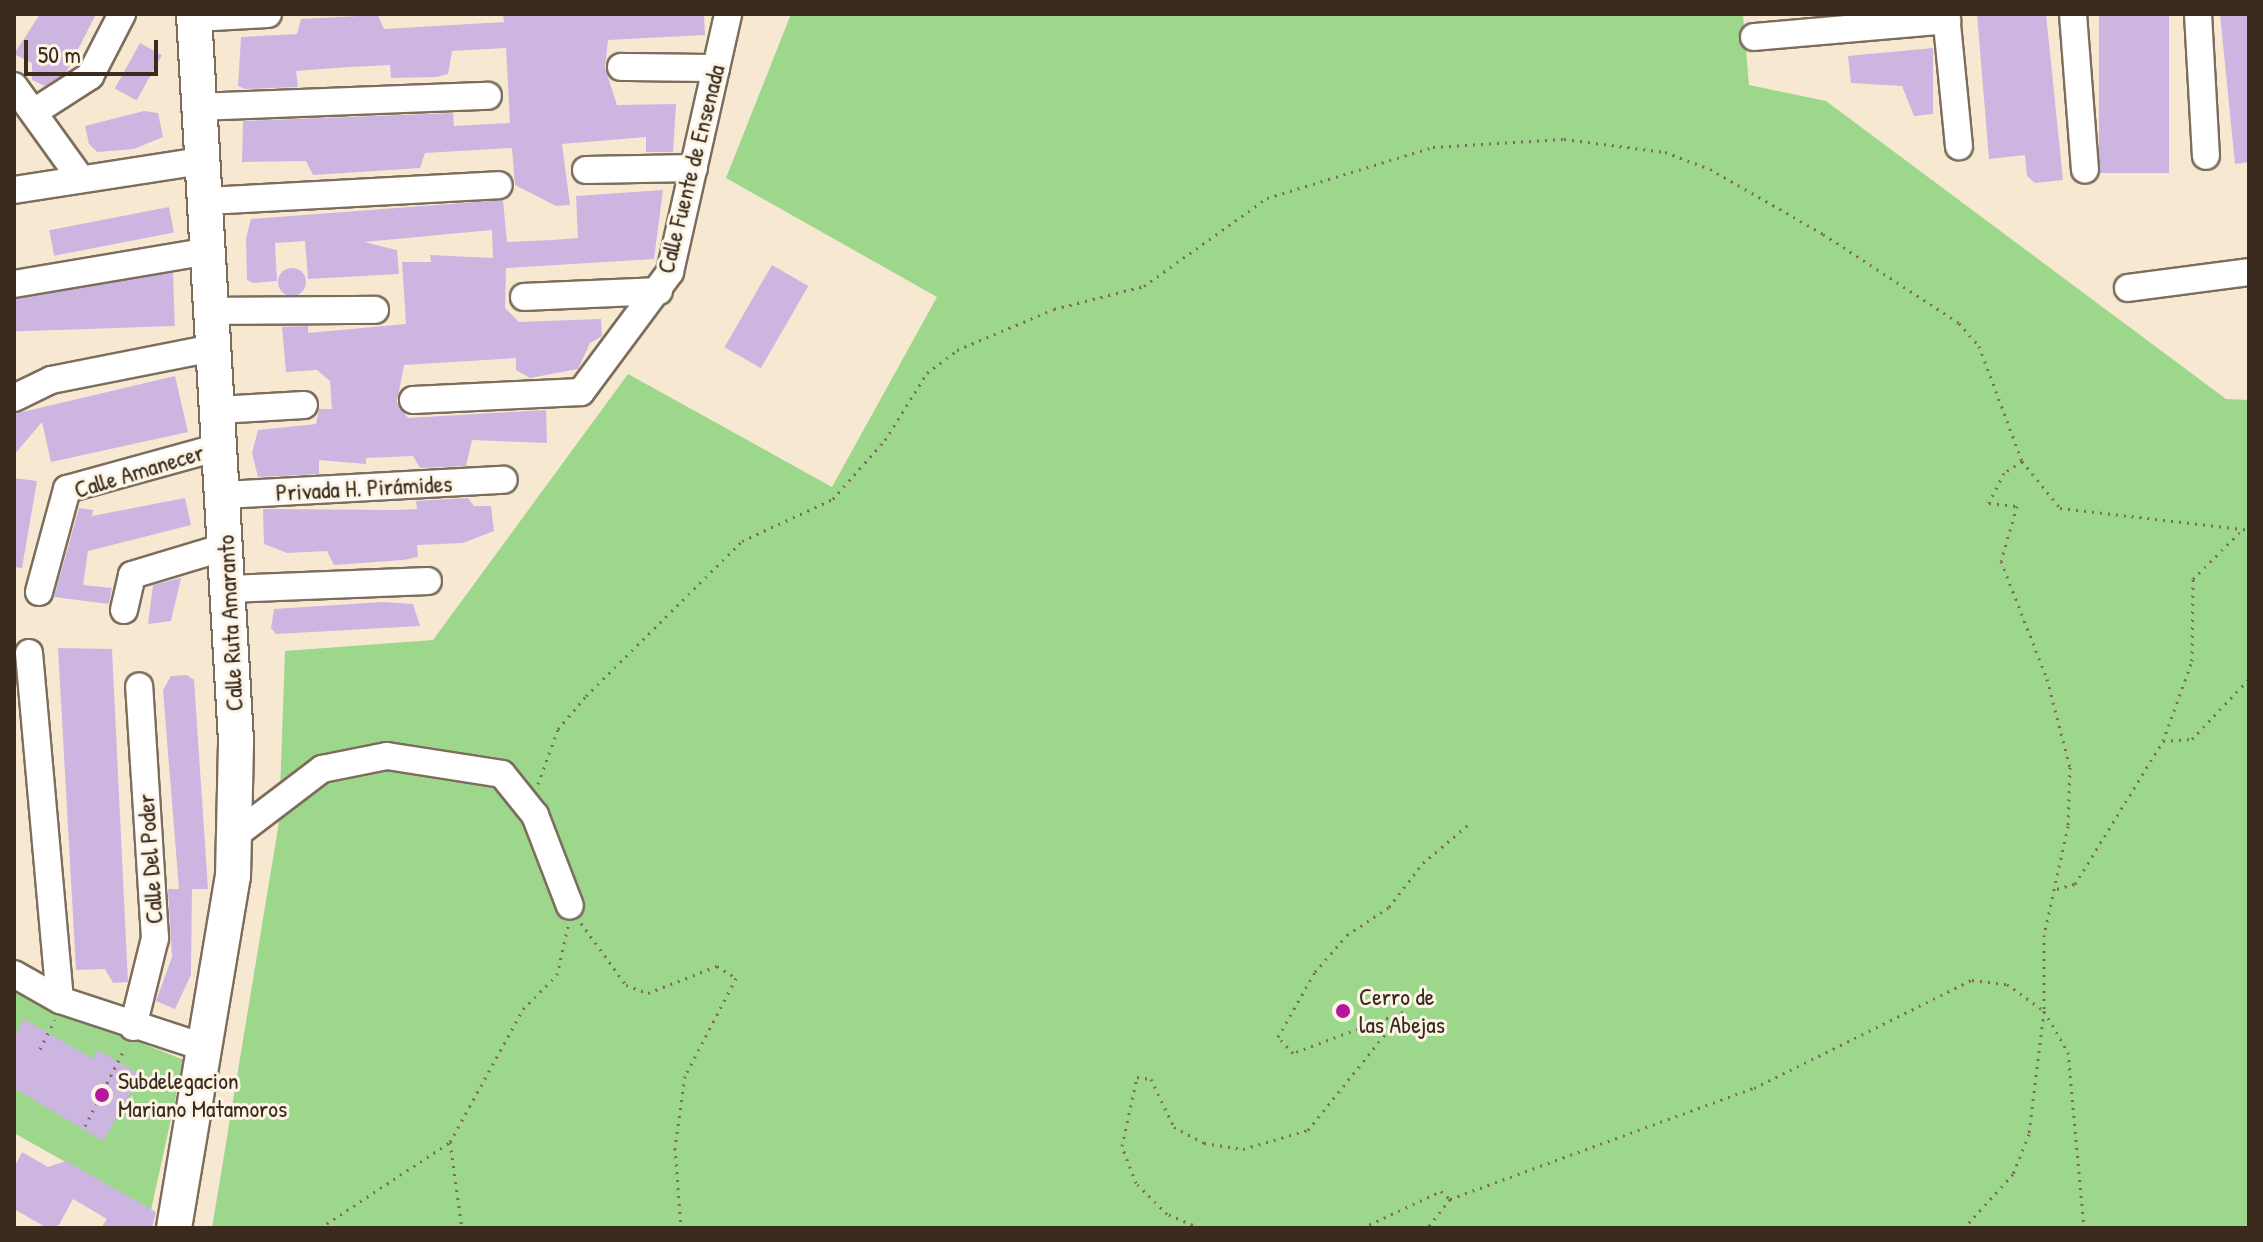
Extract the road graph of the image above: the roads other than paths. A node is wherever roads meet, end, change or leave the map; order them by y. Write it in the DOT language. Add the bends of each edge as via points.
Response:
graph roads {
  1 [pos="122,14"];
  2 [pos="268,14"];
  3 [pos="728,14"];
  4 [pos="2073,14"];
  5 [pos="2198,14"];
  6 [pos="194,16"];
  7 [pos="1947,17"];
  8 [pos="1754,37"];
  9 [pos="621,67"];
  10 [pos="716,68"];
  11 [pos="488,96"];
  12 [pos="21,99"];
  13 [pos="196,107"];
  14 [pos="1959,146"];
  15 [pos="2206,156"];
  16 [pos="202,161"];
  17 [pos="694,168"];
  18 [pos="586,170"];
  19 [pos="2085,170"];
  20 [pos="81,179"];
  21 [pos="499,185"];
  22 [pos="14,190"];
  23 [pos="206,201"];
  24 [pos="209,251"];
  25 [pos="2249,272"];
  26 [pos="14,284"];
  27 [pos="2128,288"];
  28 [pos="659,291"];
  29 [pos="524,297"];
  30 [pos="375,310"];
  31 [pos="212,311"];
  32 [pos="213,348"];
  33 [pos="14,398"];
  34 [pos="413,400"];
  35 [pos="304,405"];
  36 [pos="218,410"];
  37 [pos="220,447"];
  38 [pos="504,480"];
  39 [pos="223,495"];
  40 [pos="225,547"];
  41 [pos="428,581"];
  42 [pos="229,589"];
  43 [pos="39,592"];
  44 [pos="124,610"];
  45 [pos="29,653"];
  46 [pos="139,687"];
  47 [pos="234,836"];
  48 [pos="570,906"];
  49 [pos="14,974"];
  50 [pos="59,1007"];
  51 [pos="133,1027"];
  52 [pos="206,1048"];
  53 [pos="174,1228"];
  1 -- 12 [label="street" via="90,76"];
  2 -- 6 [label="street"];
  3 -- 10 [label="street, Calle Fuente de Ensenada"];
  4 -- 19 [label="street"];
  5 -- 15 [label="street"];
  6 -- 13 [label="main road, Calle Ruta Amaranto"];
  7 -- 8 [label="street"];
  7 -- 14 [label="street"];
  9 -- 10 [label="street"];
  10 -- 17 [label="street, Calle Fuente de Ensenada"];
  11 -- 13 [label="street"];
  12 -- 20 [label="street"];
  13 -- 16 [label="main road, Calle Ruta Amaranto"];
  16 -- 20 [label="street"];
  16 -- 23 [label="main road, Calle Ruta Amaranto"];
  17 -- 18 [label="street"];
  17 -- 28 [label="street, Calle Fuente de Ensenada"];
  20 -- 22 [label="street"];
  21 -- 23 [label="street"];
  23 -- 24 [label="main road, Calle Ruta Amaranto"];
  24 -- 26 [label="street"];
  24 -- 31 [label="main road, Calle Ruta Amaranto"];
  25 -- 27 [label="street"];
  28 -- 29 [label="street"];
  28 -- 34 [label="street, Calle Fuente de Ensenada" via="581,392"];
  30 -- 31 [label="street"];
  31 -- 32 [label="main road, Calle Ruta Amaranto"];
  32 -- 33 [label="street" via="51,380"];
  32 -- 36 [label="main road, Calle Ruta Amaranto"];
  35 -- 36 [label="street"];
  36 -- 37 [label="main road, Calle Ruta Amaranto"];
  37 -- 39 [label="main road, Calle Ruta Amaranto"];
  37 -- 43 [label="street, Calle Amanecer" via="67,489"];
  38 -- 39 [label="street, Privada H. Pirámides"];
  39 -- 40 [label="main road, Calle Ruta Amaranto"];
  40 -- 42 [label="main road, Calle Ruta Amaranto"];
  40 -- 44 [label="street" via="132,575"];
  41 -- 42 [label="street"];
  42 -- 47 [label="main road, Calle Ruta Amaranto"];
  45 -- 50 [label="street"];
  46 -- 51 [label="street, Calle Del Poder" via="155,938"];
  47 -- 48 [label="street" via="322,769 387,756 502,774 535,815"];
  47 -- 52 [label="main road, Calle Ruta Amaranto"];
  49 -- 50 [label="street"];
  50 -- 51 [label="street"];
  51 -- 52 [label="street"];
  52 -- 53 [label="main road, Calle Ruta Amaranto"];
}
